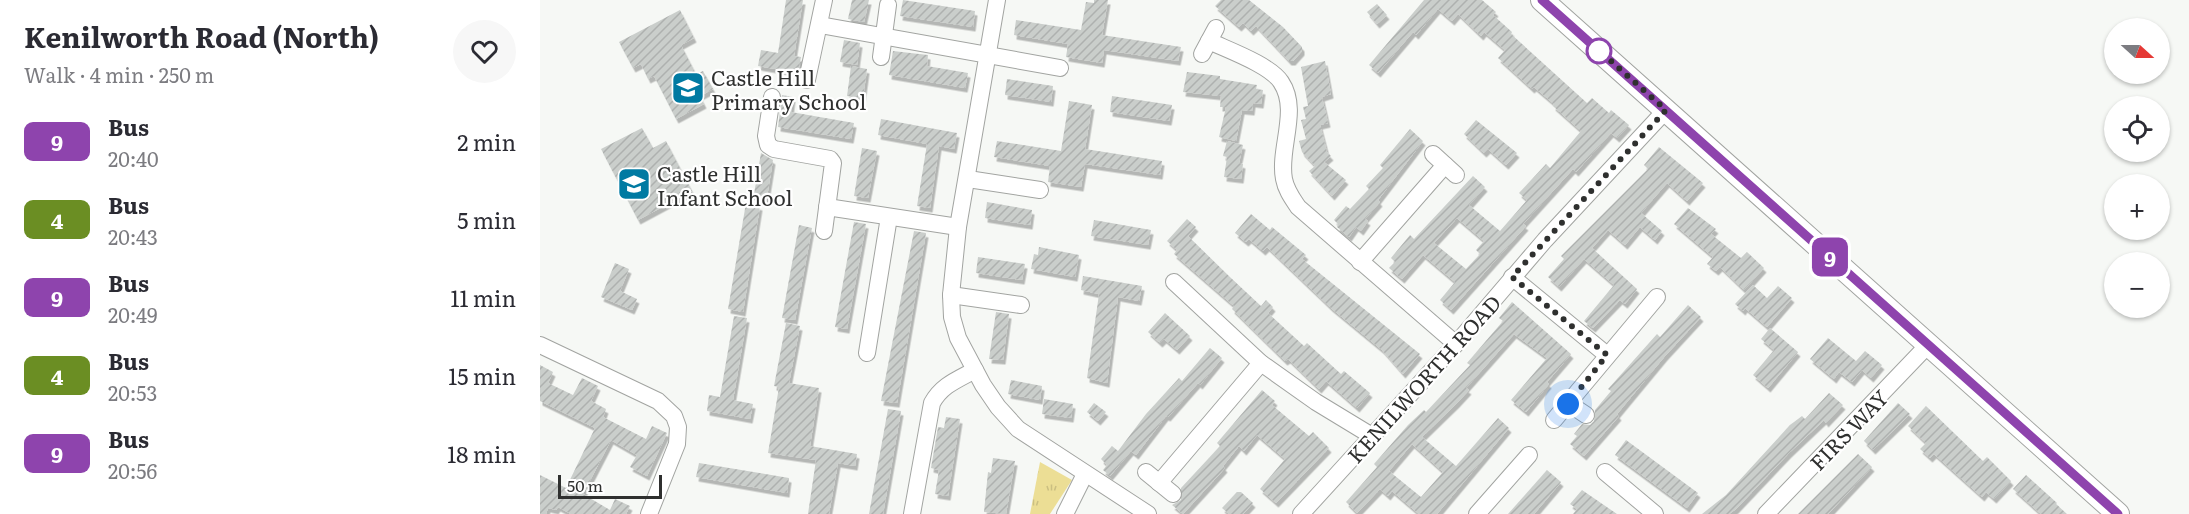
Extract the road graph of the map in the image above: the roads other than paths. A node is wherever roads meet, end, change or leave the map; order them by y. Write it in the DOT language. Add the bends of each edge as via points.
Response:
graph roads {
  1 [pos="824,0"];
  2 [pos="997,0"];
  3 [pos="1542,0"];
  4 [pos="888,5"];
  5 [pos="820,25"];
  6 [pos="884,38"];
  7 [pos="1209,41"];
  8 [pos="988,56"];
  9 [pos="881,57"];
  10 [pos="1060,68"];
  11 [pos="807,80"];
  12 [pos="772,97"];
  13 [pos="1666,110"];
  14 [pos="1445,165"];
  15 [pos="968,179"];
  16 [pos="1040,190"];
  17 [pos="827,207"];
  18 [pos="889,217"];
  19 [pos="958,227"];
  20 [pos="824,231"];
  21 [pos="1360,262"];
  22 [pos="1512,277"];
  23 [pos="1174,288"];
  24 [pos="951,295"];
  25 [pos="1657,297"];
  26 [pos="1021,305"];
  27 [pos="1456,344"];
  28 [pos="540,345"];
  29 [pos="1929,345"];
  30 [pos="867,353"];
  31 [pos="1607,355"];
  32 [pos="1262,363"];
  33 [pos="975,370"];
  34 [pos="1568,404"];
  35 [pos="1586,415"];
  36 [pos="1554,420"];
  37 [pos="1372,436"];
  38 [pos="1529,455"];
  39 [pos="1146,472"];
  40 [pos="1605,472"];
  41 [pos="1085,474"];
  42 [pos="1160,483"];
  43 [pos="1173,494"];
  44 [pos="649,514"];
  45 [pos="912,514"];
  46 [pos="1065,514"];
  47 [pos="1148,514"];
  48 [pos="1301,514"];
  49 [pos="1477,514"];
  50 [pos="1655,514"];
  51 [pos="1766,514"];
  52 [pos="2118,514"];
  1 -- 5 [label="street"];
  2 -- 8 [label="street"];
  3 -- 13 [label="street"];
  4 -- 6 [label="street"];
  5 -- 6 [label="street"];
  5 -- 11 [label="street"];
  6 -- 8 [label="street"];
  6 -- 9 [label="street"];
  7 -- 21 [label="street" via="1270,72 1281,82 1287,96 1283,177 1289,194"];
  8 -- 10 [label="street"];
  8 -- 15 [label="street"];
  12 -- 17 [label="street" via="768,145 830,159 833,163"];
  13 -- 22 [label="street, KENILWORTH ROAD"];
  13 -- 29 [label="street"];
  14 -- 21 [label="street"];
  15 -- 16 [label="street"];
  15 -- 19 [label="street"];
  17 -- 18 [label="street"];
  17 -- 20 [label="street"];
  18 -- 19 [label="street"];
  18 -- 30 [label="street"];
  19 -- 24 [label="street"];
  21 -- 27 [label="street"];
  22 -- 27 [label="street, KENILWORTH ROAD"];
  22 -- 31 [label="street"];
  23 -- 32 [label="street"];
  24 -- 26 [label="street"];
  24 -- 33 [label="street" via="958,338"];
  25 -- 31 [label="street"];
  27 -- 37 [label="street, KENILWORTH ROAD"];
  28 -- 44 [label="street" via="658,401 675,416 677,444"];
  29 -- 51 [label="street, FIRS WAY"];
  29 -- 52 [label="street"];
  31 -- 34 [label="street"];
  32 -- 37 [label="street"];
  32 -- 42 [label="street"];
  33 -- 41 [label="street" via="998,407 1018,429"];
  33 -- 45 [label="street" via="948,383 932,403"];
  34 -- 35 [label="street"];
  34 -- 36 [label="street"];
  37 -- 48 [label="street, KENILWORTH ROAD"];
  38 -- 49 [label="street"];
  39 -- 42 [label="street"];
  40 -- 50 [label="street"];
  41 -- 46 [label="street"];
  41 -- 47 [label="street"];
  42 -- 43 [label="street"];
}
